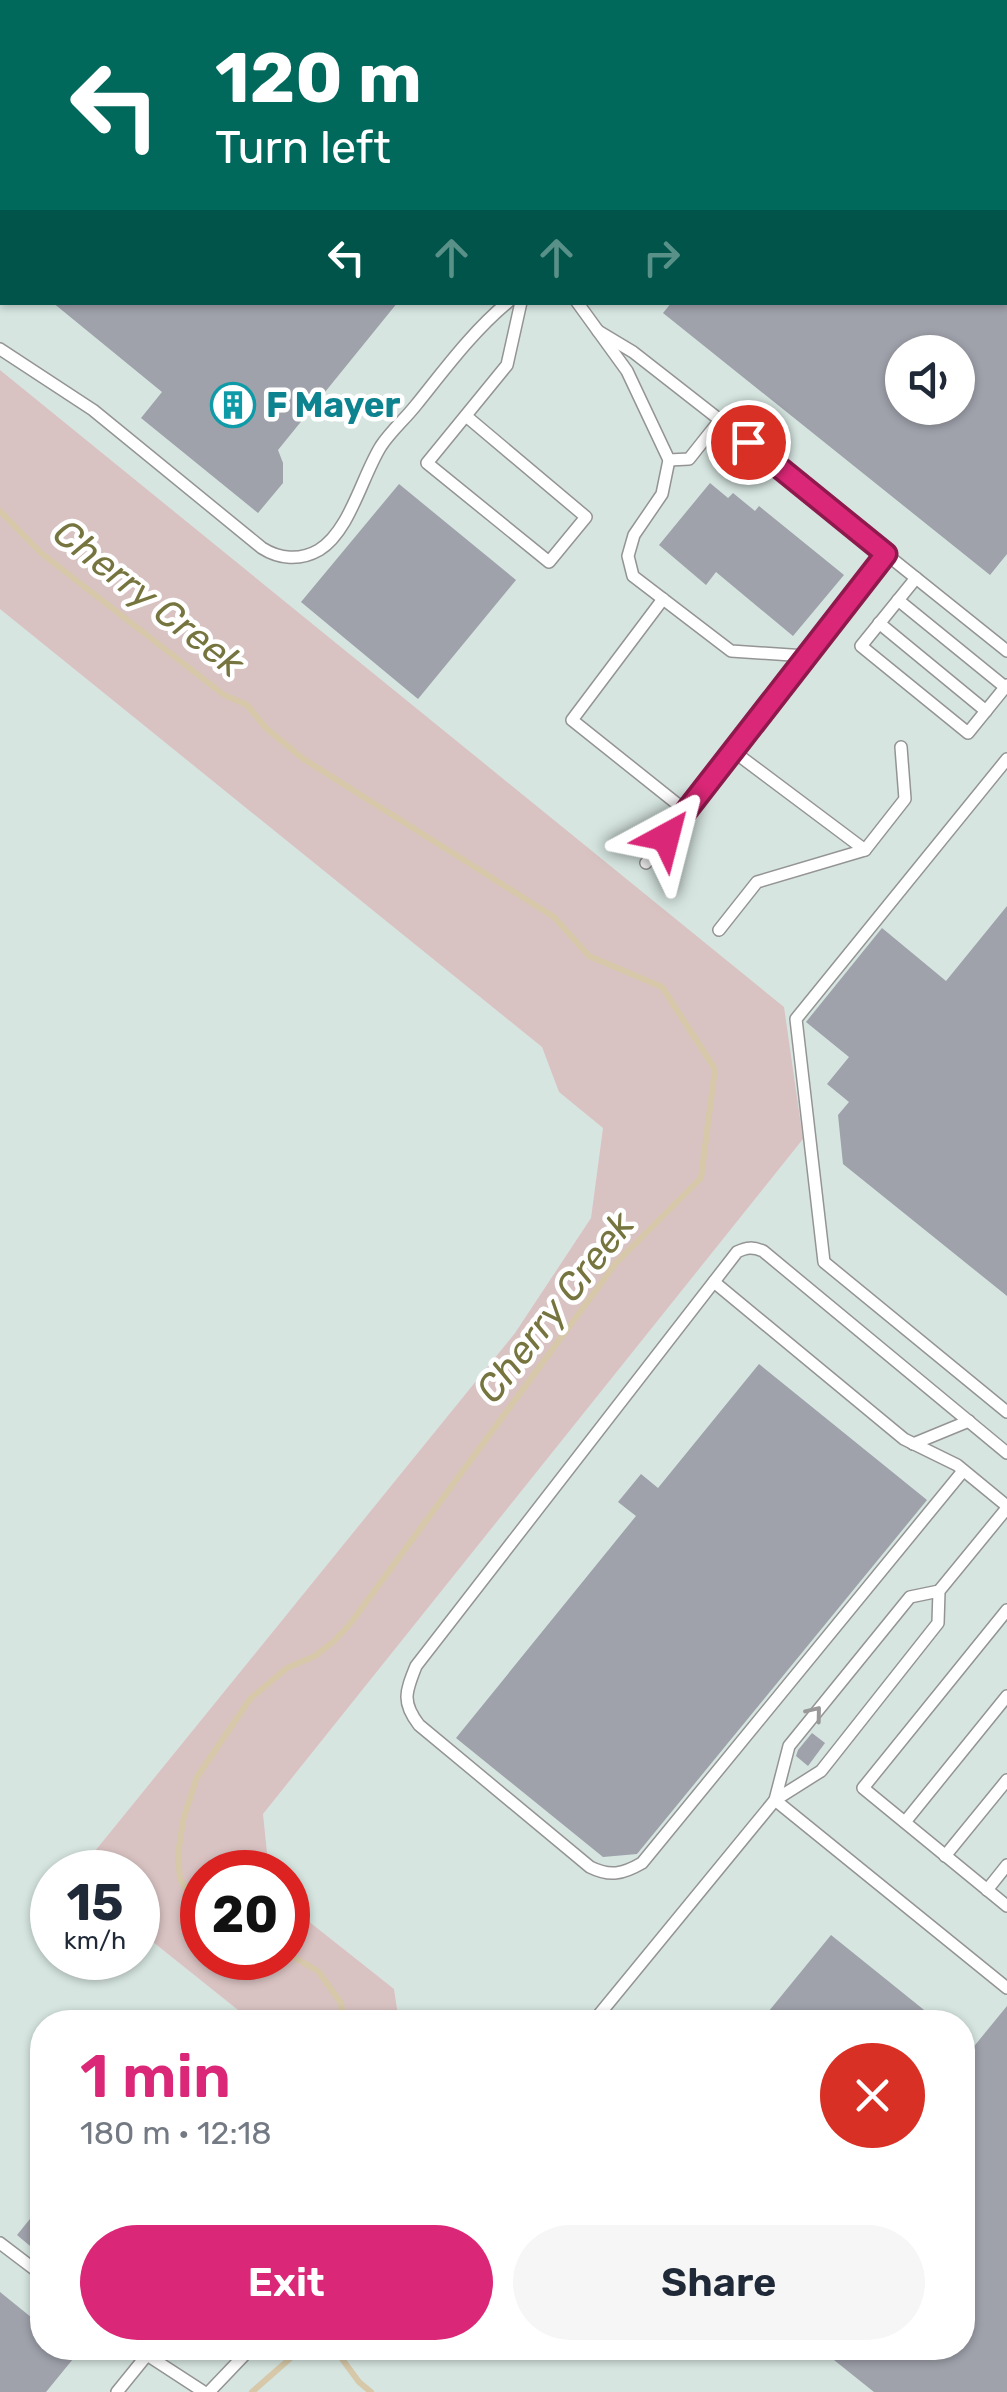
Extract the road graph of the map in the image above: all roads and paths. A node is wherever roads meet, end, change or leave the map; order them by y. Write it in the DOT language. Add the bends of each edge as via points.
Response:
graph roads {
  1 [pos="504,305"];
  2 [pos="520,305"];
  3 [pos="579,305"];
  4 [pos="598,331"];
  5 [pos="0,350"];
  6 [pos="466,416"];
  7 [pos="720,420"];
  8 [pos="669,460"];
  9 [pos="886,554"];
  10 [pos="916,578"];
  11 [pos="663,599"];
  12 [pos="898,600"];
  13 [pos="879,623"];
  14 [pos="1007,651"];
  15 [pos="806,656"];
  16 [pos="1006,686"];
  17 [pos="986,711"];
  18 [pos="901,747"];
  19 [pos="733,751"];
  20 [pos="1007,759"];
  21 [pos="686,811"];
  22 [pos="865,850"];
  23 [pos="646,863"];
  24 [pos="719,930"];
  25 [pos="714,1282"];
  26 [pos="1007,1412"];
  27 [pos="969,1421"];
  28 [pos="913,1444"];
  29 [pos="1007,1453"];
  30 [pos="964,1471"];
  31 [pos="1007,1507"];
  32 [pos="939,1591"];
  33 [pos="1007,1610"];
  34 [pos="1007,1696"];
  35 [pos="1007,1780"];
  36 [pos="775,1800"];
  37 [pos="905,1822"];
  38 [pos="945,1856"];
  39 [pos="1007,1866"];
  40 [pos="987,1890"];
  41 [pos="1007,1906"];
  42 [pos="1007,1988"];
  43 [pos="604,2010"];
  44 [pos="0,2243"];
  45 [pos="30,2266"];
  46 [pos="137,2360"];
  47 [pos="156,2360"];
  48 [pos="239,2360"];
  49 [pos="117,2392"];
  50 [pos="207,2392"];
  1 -- 5 [label="lane" via="383,443 342,525 321,548 300,558 262,548 93,410"];
  2 -- 6 [label="lane" via="507,365"];
  3 -- 4 [label="lane"];
  4 -- 7 [label="lane"];
  4 -- 8 [label="lane" via="628,371"];
  6 -- 6 [label="lane" via="586,517 549,562 427,463"];
  7 -- 8 [label="lane" via="689,459"];
  7 -- 9 [label="lane"];
  8 -- 11 [label="lane" via="662,494 628,556 634,576"];
  9 -- 10 [label="lane"];
  9 -- 15 [label="lane"];
  10 -- 12 [label="lane"];
  10 -- 14 [label="lane"];
  11 -- 15 [label="lane" via="730,650"];
  11 -- 21 [label="lane" via="572,720"];
  12 -- 13 [label="lane"];
  12 -- 16 [label="lane"];
  13 -- 17 [label="lane"];
  13 -- 17 [label="lane" via="860,646 968,732"];
  15 -- 19 [label="lane"];
  16 -- 17 [label="lane"];
  18 -- 22 [label="lane" via="905,798"];
  19 -- 21 [label="lane"];
  19 -- 22 [label="lane"];
  20 -- 26 [label="lane" via="796,1020 824,1262"];
  21 -- 23 [label="lane"];
  22 -- 24 [label="lane" via="757,882"];
  25 -- 27 [label="lane" via="738,1252 763,1251"];
  25 -- 28 [label="lane"];
  25 -- 30 [label="lane" via="416,1666 406,1698 419,1724 590,1866 616,1874 642,1863"];
  27 -- 28 [label="lane"];
  27 -- 29 [label="lane"];
  28 -- 30 [label="lane"];
  30 -- 31 [label="lane"];
  31 -- 32 [label="lane"];
  32 -- 36 [label="lane" via="938,1623 820,1771"];
  36 -- 32 [label="lane, one-way" via="788,1746 910,1597"];
  33 -- 37 [label="lane" via="863,1788"];
  34 -- 37 [label="lane"];
  35 -- 38 [label="lane"];
  36 -- 42 [label="lane"];
  36 -- 43 [label="lane"];
  37 -- 38 [label="lane"];
  38 -- 40 [label="lane"];
  39 -- 40 [label="lane"];
  40 -- 41 [label="lane"];
  44 -- 45 [label="lane"];
  46 -- 49 [label="lane"];
  47 -- 50 [label="lane"];
  48 -- 50 [label="lane"];
}
